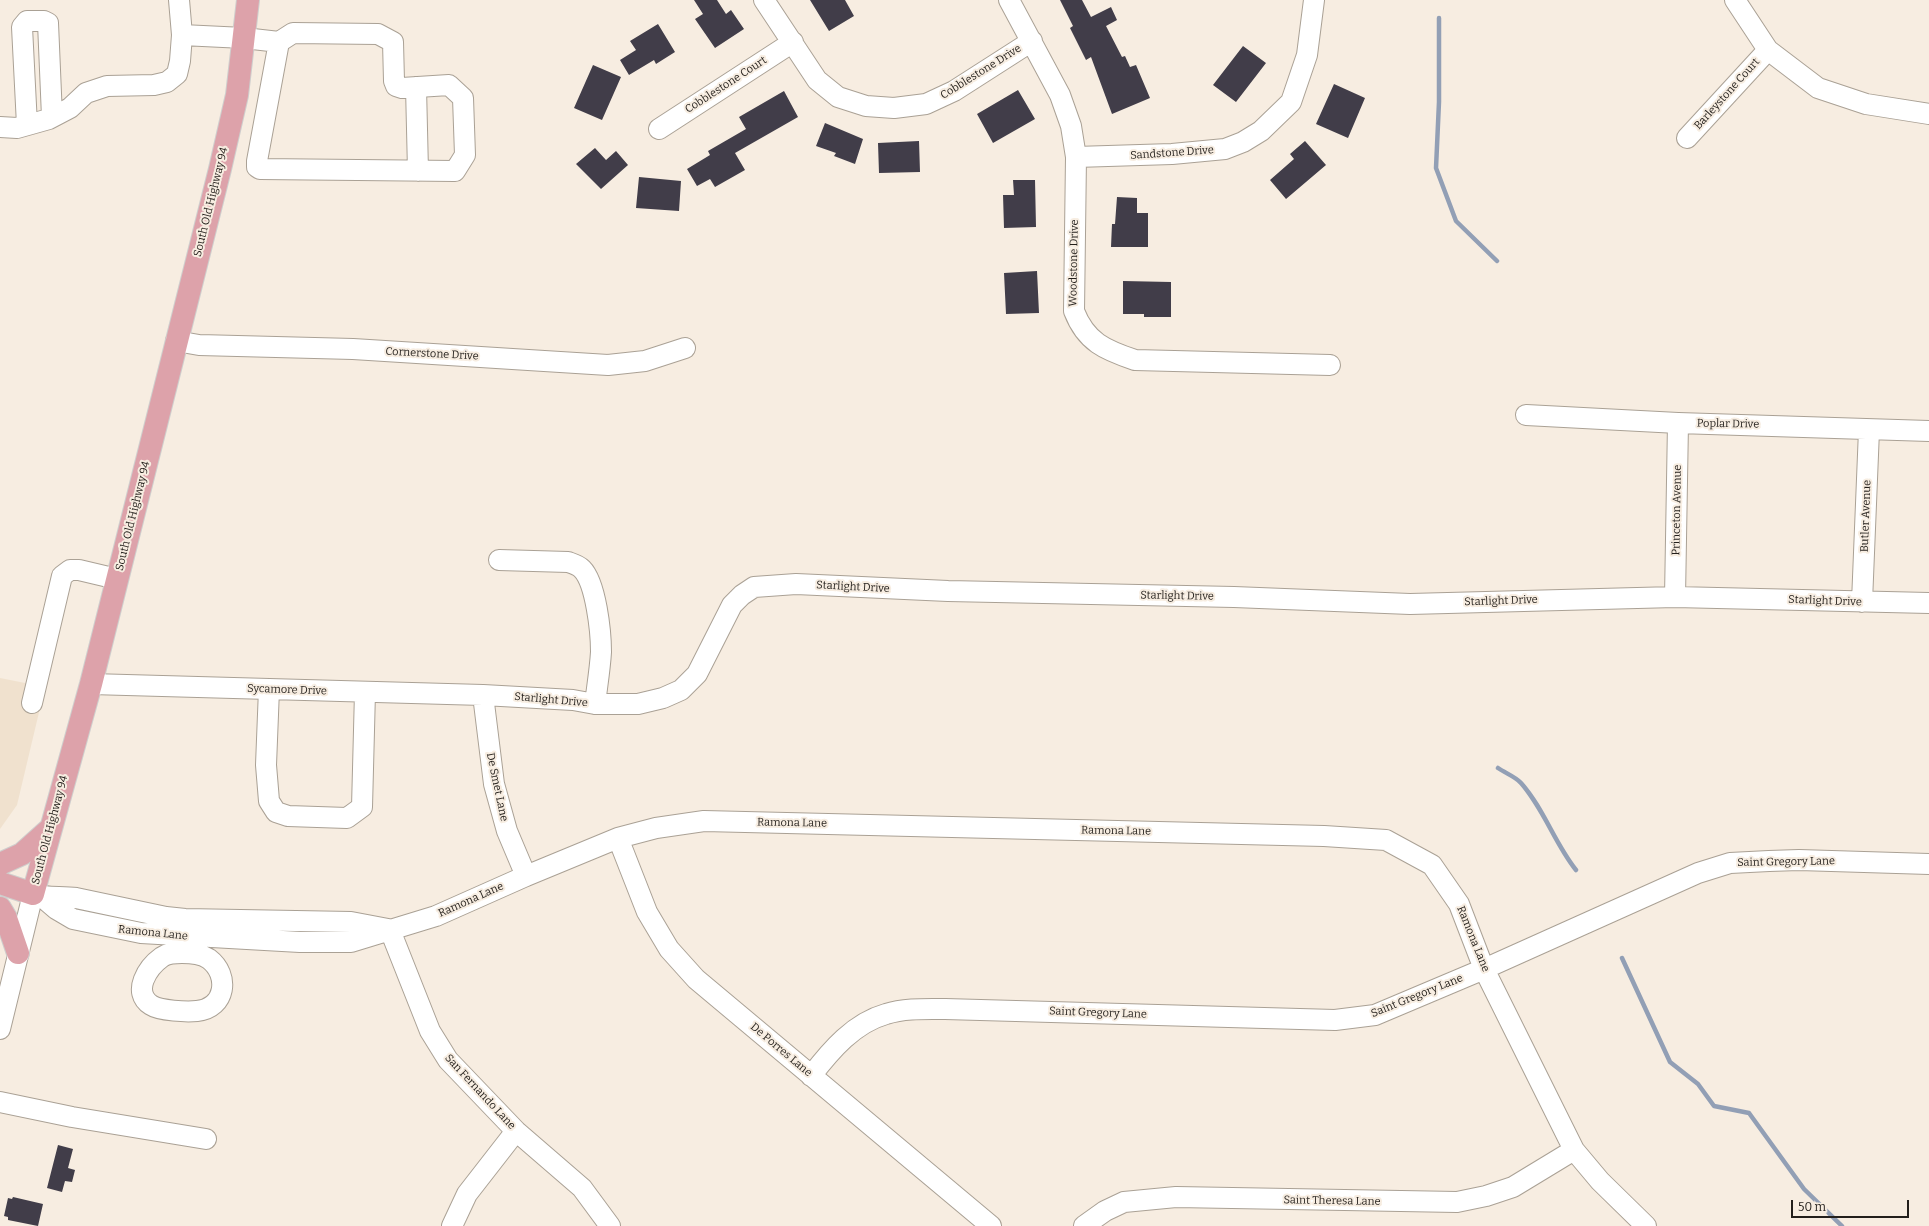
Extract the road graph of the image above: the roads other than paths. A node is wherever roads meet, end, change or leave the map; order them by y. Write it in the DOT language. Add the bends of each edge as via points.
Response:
graph roads {
  1 [pos="179,0"];
  2 [pos="248,0"];
  3 [pos="764,0"];
  4 [pos="1009,0"];
  5 [pos="1314,0"];
  6 [pos="1735,0"];
  7 [pos="182,35"];
  8 [pos="244,38"];
  9 [pos="1032,41"];
  10 [pos="279,42"];
  11 [pos="792,42"];
  12 [pos="1768,50"];
  13 [pos="416,87"];
  14 [pos="1929,114"];
  15 [pos="52,117"];
  16 [pos="27,125"];
  17 [pos="0,127"];
  18 [pos="659,129"];
  19 [pos="1687,138"];
  20 [pos="1076,157"];
  21 [pos="418,171"];
  22 [pos="176,341"];
  23 [pos="685,348"];
  24 [pos="1330,365"];
  25 [pos="1526,415"];
  26 [pos="1678,423"];
  27 [pos="1869,430"];
  28 [pos="1929,431"];
  29 [pos="499,560"];
  30 [pos="117,579"];
  31 [pos="1675,596"];
  32 [pos="1862,602"];
  33 [pos="1929,603"];
  34 [pos="91,684"];
  35 [pos="269,689"];
  36 [pos="365,692"];
  37 [pos="483,695"];
  38 [pos="32,703"];
  39 [pos="595,704"];
  40 [pos="51,828"];
  41 [pos="618,838"];
  42 [pos="0,864"];
  43 [pos="1929,864"];
  44 [pos="526,876"];
  45 [pos="0,883"];
  46 [pos="38,895"];
  47 [pos="0,908"];
  48 [pos="301,921"];
  49 [pos="390,930"];
  50 [pos="183,936"];
  51 [pos="300,942"];
  52 [pos="18,953"];
  53 [pos="1484,970"];
  54 [pos="0,1029"];
  55 [pos="811,1076"];
  56 [pos="0,1102"];
  57 [pos="516,1131"];
  58 [pos="206,1139"];
  59 [pos="1574,1150"];
  60 [pos="452,1226"];
  61 [pos="610,1226"];
  62 [pos="991,1226"];
  63 [pos="1084,1226"];
  64 [pos="1646,1226"];
  1 -- 7 [label="street"];
  2 -- 8 [label="main road, South Old Highway 94"];
  3 -- 11 [label="street, Cobblestone Drive"];
  4 -- 9 [label="street, Woodstone Drive"];
  5 -- 20 [label="street, Sandstone Drive" via="1307,55 1291,102 1261,131 1225,149 1172,154"];
  6 -- 12 [label="street"];
  7 -- 8 [label="street"];
  7 -- 15 [label="street" via="177,74 167,82 154,85 107,86 86,93 70,108"];
  8 -- 10 [label="street"];
  8 -- 22 [label="main road, South Old Highway 94" via="235,102"];
  9 -- 11 [label="street, Cobblestone Drive" via="954,91 926,104 894,108 866,106 838,97 817,80"];
  9 -- 20 [label="street, Woodstone Drive" via="1060,95 1071,126"];
  10 -- 13 [label="street" via="293,33 378,34 393,42 396,86"];
  10 -- 21 [label="street" via="257,161 260,169"];
  11 -- 18 [label="street, Cobblestone Court"];
  12 -- 14 [label="street" via="1818,88 1866,104"];
  12 -- 19 [label="street, Barleystone Court"];
  13 -- 21 [label="street"];
  13 -- 21 [label="street" via="448,85 463,98 465,155 455,171"];
  15 -- 16 [label="street"];
  15 -- 16 [label="street" via="48,23 44,20 27,21 22,27"];
  16 -- 17 [label="street" via="17,128"];
  20 -- 24 [label="street, Woodstone Drive" via="1074,312 1080,327 1090,338 1111,352 1135,360"];
  22 -- 23 [label="street, Cornerstone Drive" via="199,345 353,349 608,364 644,361"];
  22 -- 30 [label="main road, South Old Highway 94"];
  25 -- 26 [label="street, Poplar Drive"];
  26 -- 27 [label="street, Poplar Drive"];
  26 -- 31 [label="street, Princeton Avenue"];
  27 -- 28 [label="street, Poplar Drive"];
  27 -- 32 [label="street, Butler Avenue"];
  29 -- 39 [label="street" via="568,562 583,570 590,581 596,600 601,652"];
  30 -- 34 [label="main road, South Old Highway 94"];
  30 -- 38 [label="street" via="79,570 70,570 62,576"];
  31 -- 32 [label="street, Starlight Drive"];
  31 -- 39 [label="street, Starlight Drive" via="1410,604 1234,597 948,591 796,584 754,587 732,605 697,674 681,690 663,698 638,704"];
  32 -- 33 [label="street, Starlight Drive"];
  34 -- 35 [label="street, Sycamore Drive"];
  34 -- 40 [label="main road, South Old Highway 94"];
  35 -- 36 [label="street, Sycamore Drive"];
  35 -- 36 [label="street" via="266,765 269,801 276,812 288,816 347,818 362,807"];
  36 -- 37 [label="street, Sycamore Drive"];
  37 -- 39 [label="street, Starlight Drive" via="573,700"];
  37 -- 44 [label="street, De Smet Lane" via="494,784 506,831"];
  40 -- 42 [label="main road" via="22,854"];
  40 -- 46 [label="main road, South Old Highway 94"];
  41 -- 44 [label="street, Ramona Lane"];
  41 -- 53 [label="street, Ramona Lane" via="656,828 704,821 1324,836 1386,840 1432,865 1459,904"];
  41 -- 55 [label="street, De Porres Lane" via="646,912 669,949 696,979"];
  43 -- 53 [label="street, Saint Gregory Lane" via="1799,860 1730,863 1684,879"];
  44 -- 49 [label="street, Ramona Lane" via="436,916"];
  45 -- 46 [label="main road"];
  46 -- 50 [label="street, Ramona Lane" via="76,898 166,917"];
  46 -- 52 [label="street, South Old Highway 94"];
  47 -- 52 [label="main road"];
  48 -- 49 [label="street, Ramona Lane" via="351,922"];
  48 -- 50 [label="street, Ramona Lane"];
  48 -- 51 [label="street"];
  49 -- 51 [label="street, Ramona Lane" via="351,942"];
  49 -- 57 [label="street, San Fernando Lane" via="430,1031 448,1060"];
  50 -- 51 [label="street, Ramona Lane"];
  52 -- 54 [label="street, South Old Highway 94"];
  53 -- 55 [label="street, Saint Gregory Lane" via="1375,1016 1336,1020 908,1009 886,1014 854,1030"];
  53 -- 59 [label="street, Ramona Lane"];
  55 -- 62 [label="street, De Porres Lane"];
  56 -- 58 [label="street" via="72,1117"];
  57 -- 60 [label="street" via="467,1194"];
  57 -- 61 [label="street, San Fernando Lane" via="582,1188"];
  59 -- 63 [label="street, Saint Theresa Lane" via="1514,1187 1457,1202 1176,1197 1124,1202 1105,1211"];
  59 -- 64 [label="street, Ramona Lane" via="1600,1181"];
}
